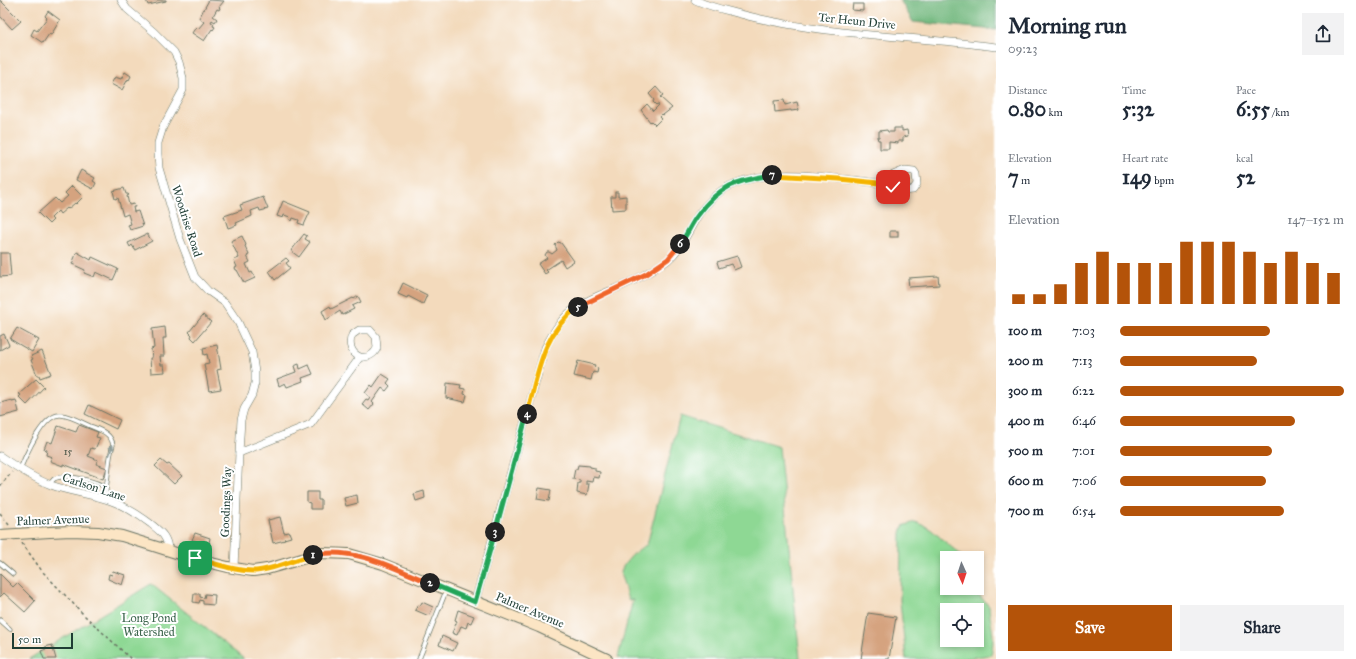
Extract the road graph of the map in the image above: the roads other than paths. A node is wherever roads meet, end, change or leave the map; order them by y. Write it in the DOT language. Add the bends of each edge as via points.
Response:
graph roads {
  1 [pos="121,0"];
  2 [pos="696,0"];
  3 [pos="996,47"];
  4 [pos="888,184"];
  5 [pos="360,357"];
  6 [pos="239,454"];
  7 [pos="0,456"];
  8 [pos="18,469"];
  9 [pos="50,484"];
  10 [pos="106,488"];
  11 [pos="106,500"];
  12 [pos="0,535"];
  13 [pos="168,551"];
  14 [pos="0,563"];
  15 [pos="234,568"];
  16 [pos="13,574"];
  17 [pos="447,590"];
  18 [pos="475,602"];
  19 [pos="0,620"];
  20 [pos="10,629"];
  21 [pos="420,659"];
  22 [pos="607,659"];
  1 -- 6 [label="street, Woodrise Road" via="127,9 174,52 184,78 183,90 163,127 158,143 159,168 180,239 195,277 208,291 225,303 238,322 252,352 255,383 242,415"];
  2 -- 3 [label="street, Ter Heun Drive" via="777,23"];
  4 -- 18 [label="street" via="771,175 746,179 730,185 715,195 697,216 686,236 668,259 646,274 581,305 569,314 556,328 545,348"];
  5 -- 5 [label="street, Goodings Way" via="351,349 352,335 370,330 376,337 377,348 372,355"];
  5 -- 6 [label="street, Goodings Way" via="311,424"];
  6 -- 15 [label="street, Goodings Way"];
  7 -- 8 [label="street, Carlson Lane"];
  8 -- 9 [label="street, Carlson Lane"];
  10 -- 8 [label="lane, one-way" via="109,455 113,445 110,437 79,421 60,415 47,420"];
  9 -- 10 [label="lane" via="55,479 72,477"];
  9 -- 11 [label="street, Carlson Lane"];
  10 -- 11 [label="lane"];
  11 -- 13 [label="street, Carlson Lane" via="124,507 155,527 168,542"];
  12 -- 13 [label="main road, Palmer Avenue, bridge" via="98,532 122,536"];
  13 -- 15 [label="main road, Palmer Avenue"];
  14 -- 16 [label="lane"];
  15 -- 17 [label="main road, Palmer Avenue" via="253,571 323,553 349,554 383,564"];
  17 -- 18 [label="main road, Palmer Avenue"];
  17 -- 21 [label="lane"];
  18 -- 22 [label="main road, Palmer Avenue" via="539,627"];
  19 -- 20 [label="lane"];
}
